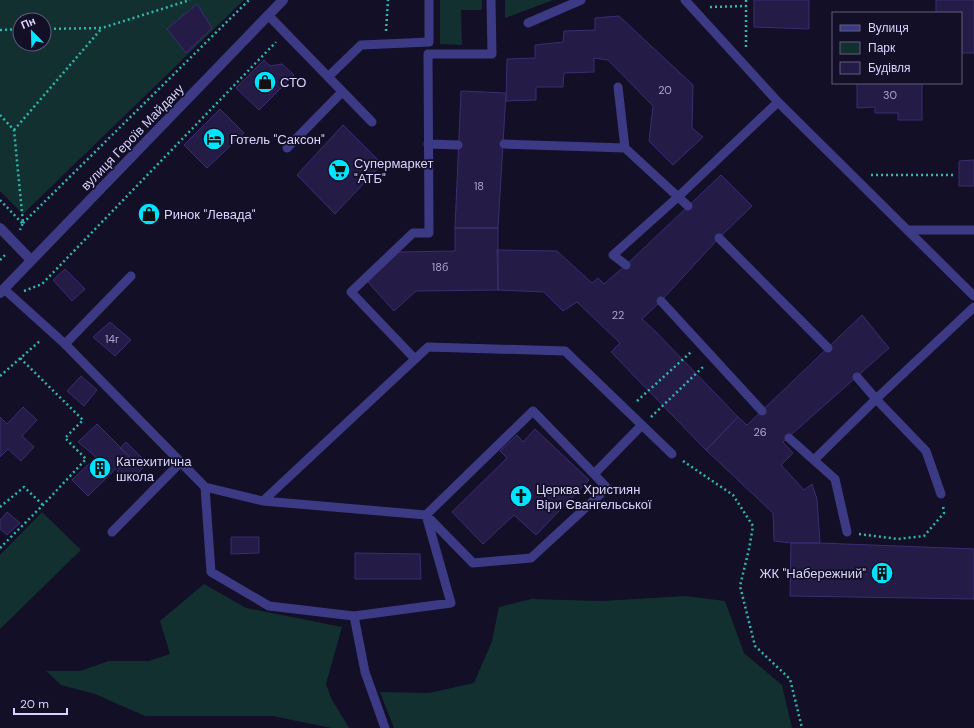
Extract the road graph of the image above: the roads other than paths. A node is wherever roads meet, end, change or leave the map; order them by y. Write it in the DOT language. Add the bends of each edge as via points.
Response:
graph roads {
  1 [pos="283,0"];
  2 [pos="429,0"];
  3 [pos="491,0"];
  4 [pos="581,0"];
  5 [pos="685,0"];
  6 [pos="268,15"];
  7 [pos="528,23"];
  8 [pos="328,77"];
  9 [pos="618,87"];
  10 [pos="342,92"];
  11 [pos="778,102"];
  12 [pos="372,122"];
  13 [pos="428,144"];
  14 [pos="458,144"];
  15 [pos="504,144"];
  16 [pos="287,148"];
  17 [pos="624,148"];
  18 [pos="679,196"];
  19 [pos="688,206"];
  20 [pos="0,228"];
  21 [pos="907,230"];
  22 [pos="974,230"];
  23 [pos="719,238"];
  24 [pos="30,260"];
  25 [pos="626,265"];
  26 [pos="131,276"];
  27 [pos="2,291"];
  28 [pos="974,296"];
  29 [pos="661,301"];
  30 [pos="974,307"];
  31 [pos="65,344"];
  32 [pos="828,348"];
  33 [pos="415,359"];
  34 [pos="857,377"];
  35 [pos="876,399"];
  36 [pos="762,411"];
  37 [pos="642,425"];
  38 [pos="789,438"];
  39 [pos="672,454"];
  40 [pos="814,460"];
  41 [pos="180,463"];
  42 [pos="594,474"];
  43 [pos="205,488"];
  44 [pos="941,494"];
  45 [pos="263,501"];
  46 [pos="426,515"];
  47 [pos="112,532"];
  48 [pos="847,532"];
  49 [pos="354,616"];
  50 [pos="385,728"];
  1 -- 6 [label="street, вулиця Героїв Майдану"];
  2 -- 8 [label="lane" via="429,42 361,44"];
  3 -- 13 [label="lane" via="492,54 428,54"];
  4 -- 7 [label="lane"];
  5 -- 11 [label="lane"];
  6 -- 8 [label="lane"];
  6 -- 24 [label="street, вулиця Героїв Майдану"];
  8 -- 10 [label="lane"];
  9 -- 17 [label="lane"];
  10 -- 12 [label="lane"];
  10 -- 16 [label="lane"];
  11 -- 18 [label="lane"];
  11 -- 21 [label="lane"];
  13 -- 14 [label="lane"];
  13 -- 33 [label="lane" via="429,233 413,233 351,292"];
  15 -- 17 [label="lane"];
  17 -- 18 [label="lane"];
  18 -- 19 [label="lane"];
  18 -- 25 [label="lane" via="613,255"];
  20 -- 24 [label="street"];
  21 -- 22 [label="lane"];
  21 -- 28 [label="lane"];
  23 -- 32 [label="lane"];
  24 -- 27 [label="street, вулиця Героїв Майдану"];
  26 -- 31 [label="lane"];
  27 -- 31 [label="lane" via="12,296"];
  29 -- 36 [label="lane"];
  30 -- 35 [label="lane"];
  31 -- 41 [label="lane"];
  33 -- 37 [label="lane" via="428,347 565,351"];
  33 -- 45 [label="lane"];
  34 -- 35 [label="lane"];
  35 -- 40 [label="lane"];
  35 -- 44 [label="lane" via="926,451"];
  37 -- 39 [label="lane"];
  37 -- 42 [label="lane"];
  38 -- 40 [label="lane"];
  40 -- 48 [label="lane" via="835,479"];
  41 -- 43 [label="lane"];
  41 -- 47 [label="lane"];
  42 -- 46 [label="lane" via="533,411"];
  42 -- 46 [label="lane" via="607,488 530,558 473,563"];
  43 -- 45 [label="lane"];
  43 -- 49 [label="lane" via="211,572 269,606"];
  45 -- 46 [label="lane"];
  46 -- 49 [label="lane" via="451,603"];
  49 -- 50 [label="lane" via="365,672"];
}
